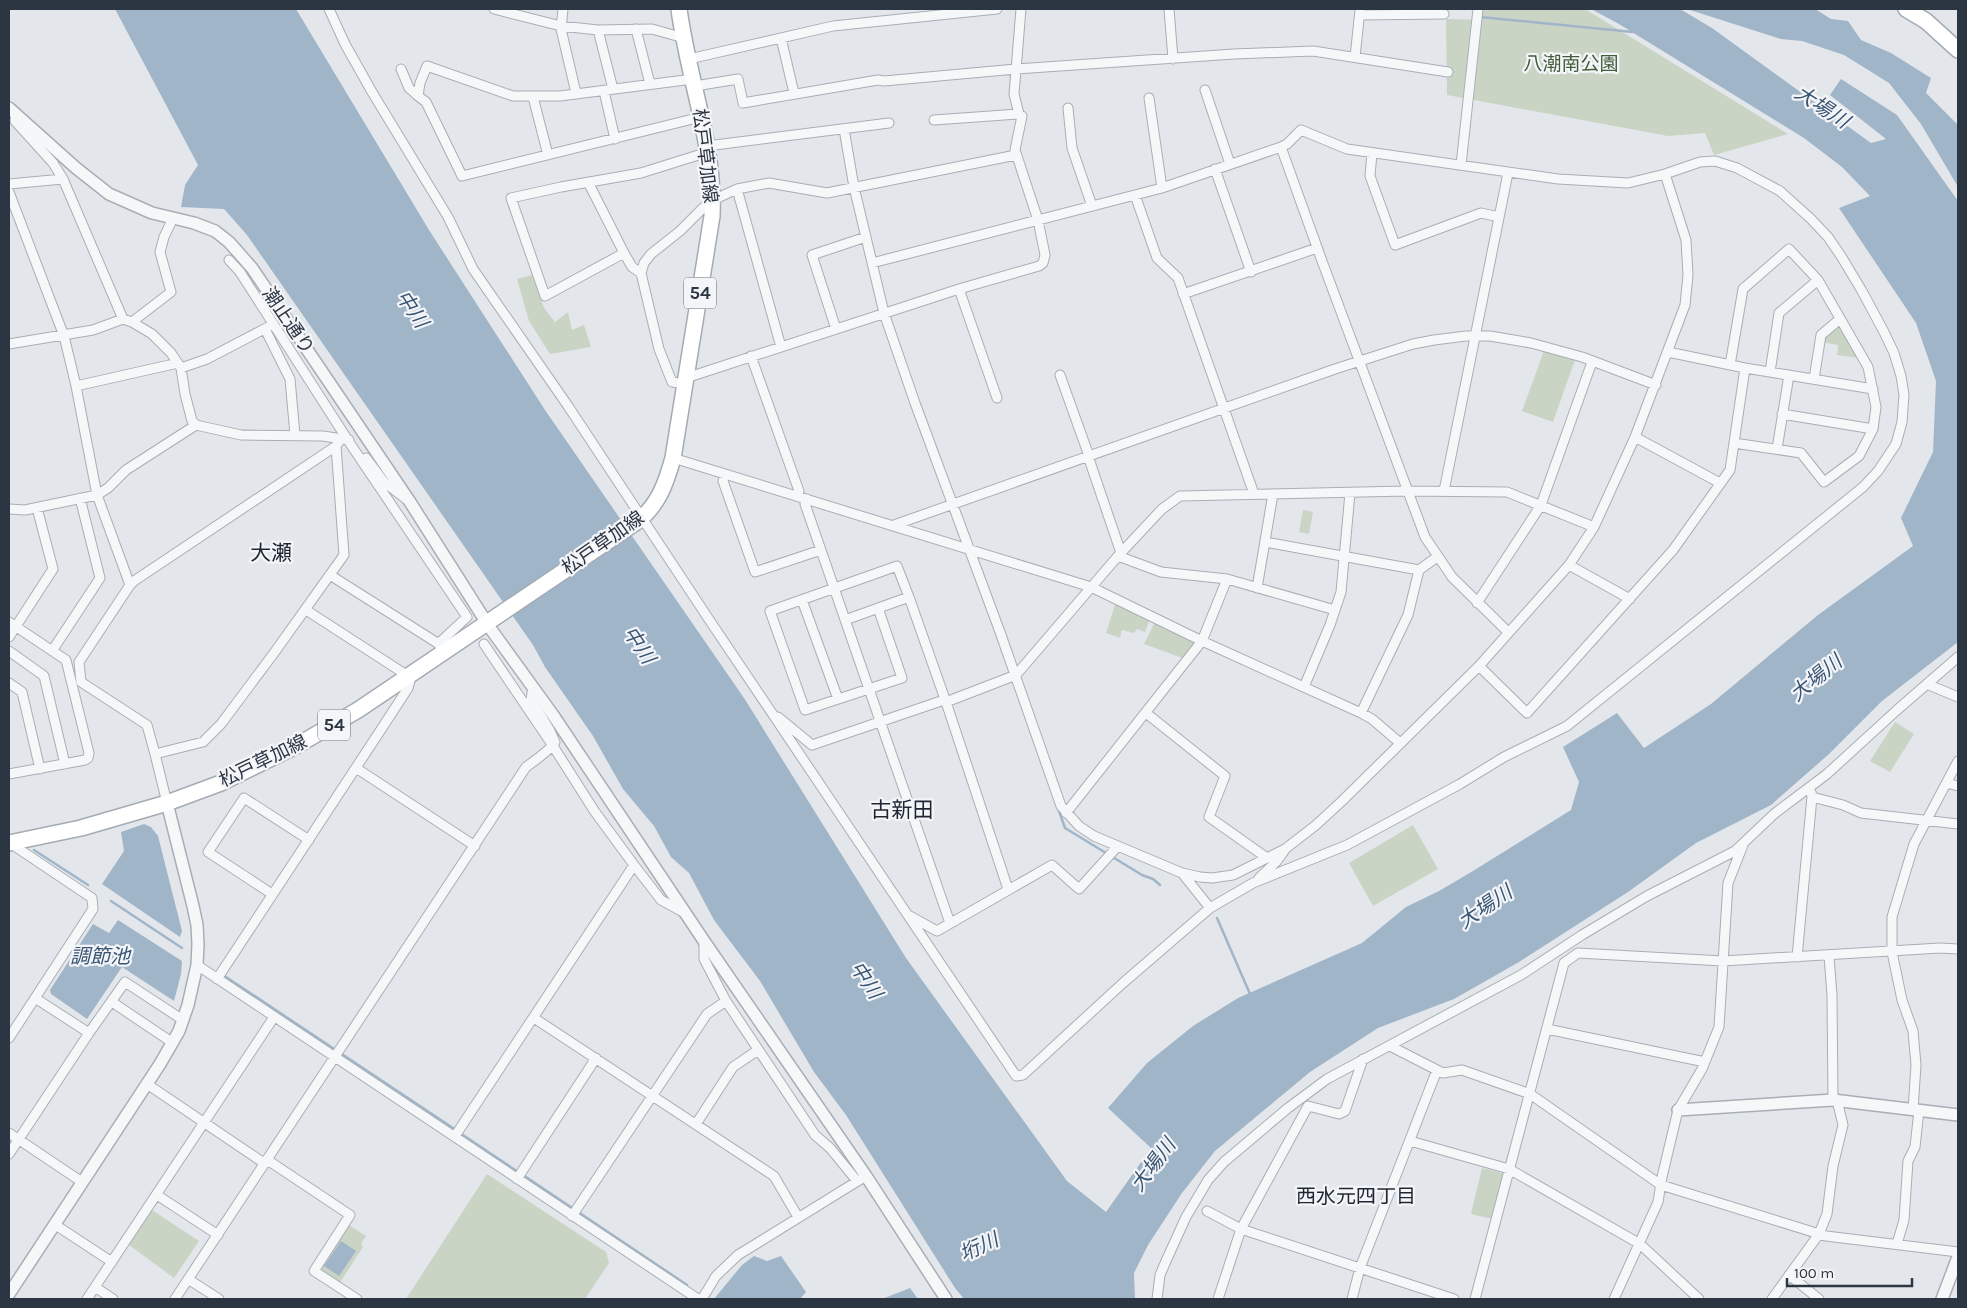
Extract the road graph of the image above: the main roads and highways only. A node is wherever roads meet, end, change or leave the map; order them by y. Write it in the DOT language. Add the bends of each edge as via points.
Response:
graph roads {
  1 [pos="679,9"];
  2 [pos="1906,9"];
  3 [pos="1958,50"];
  4 [pos="9,841"];
  1 -- 4 [label="main road, 松戸草加線 / 54" via="708,149 713,200 708,250 673,458 654,506 641,519 492,620 443,647 358,710 296,746 166,803 89,826"];
  2 -- 3 [label="main road" via="1926,21"];
}
